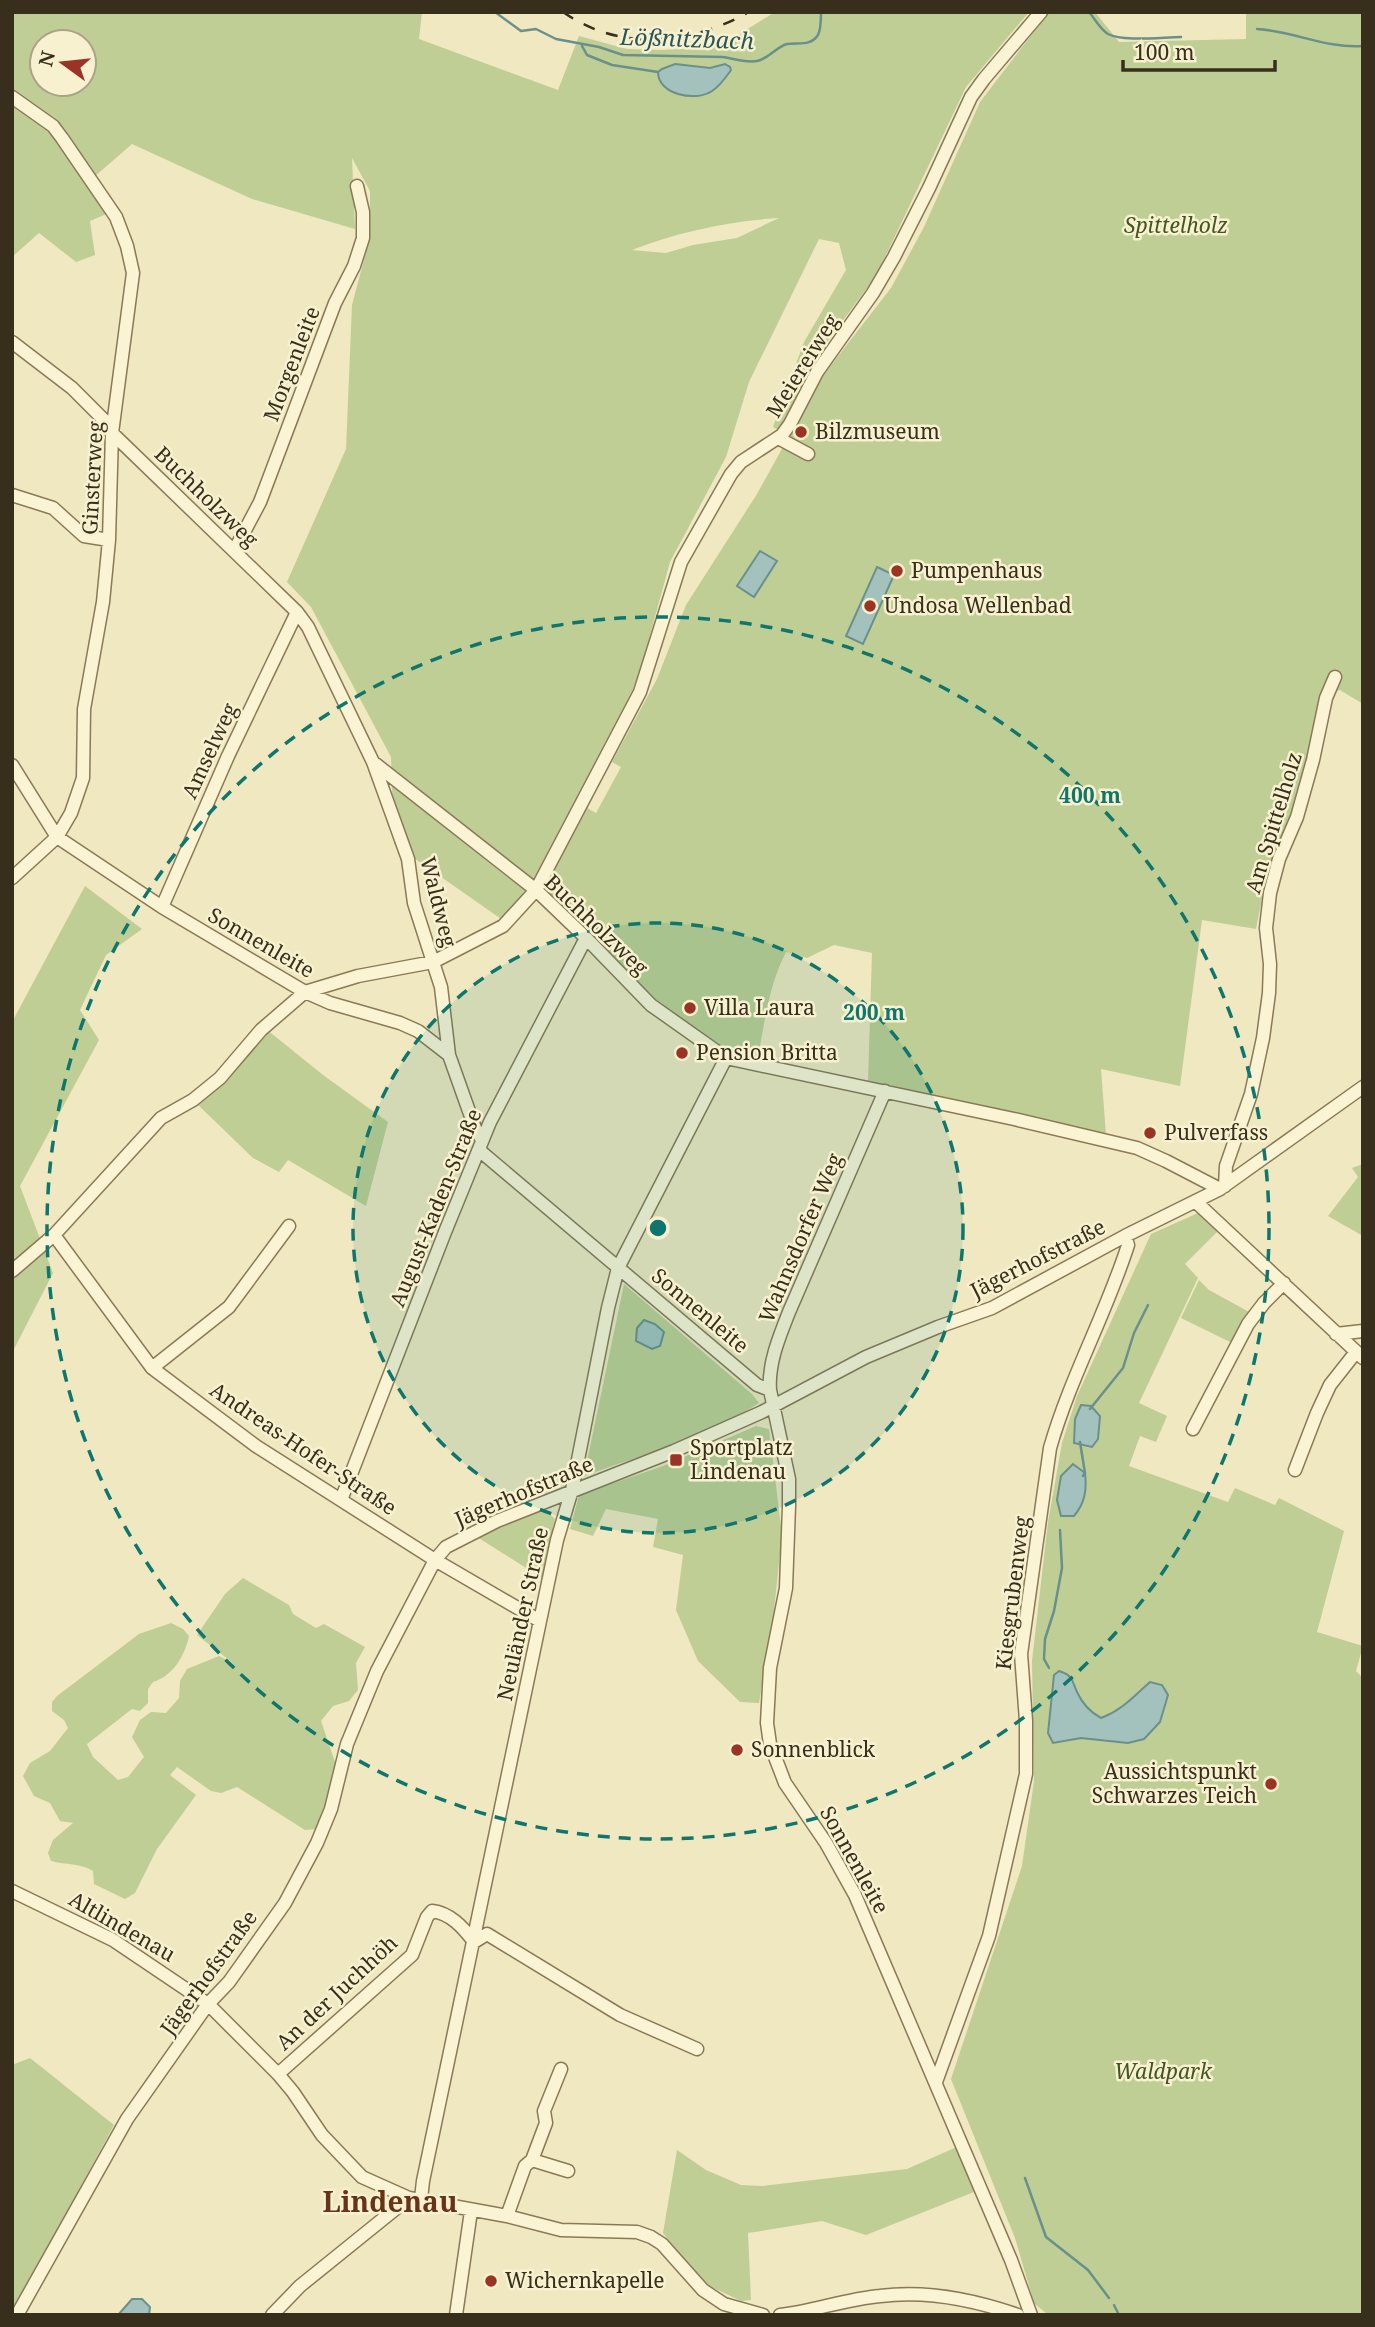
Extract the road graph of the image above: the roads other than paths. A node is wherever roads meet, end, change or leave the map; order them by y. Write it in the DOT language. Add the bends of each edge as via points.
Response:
graph roads {
  1 [pos="1041,12"];
  2 [pos="12,97"];
  3 [pos="357,186"];
  4 [pos="12,342"];
  5 [pos="112,431"];
  6 [pos="778,438"];
  7 [pos="808,454"];
  8 [pos="12,495"];
  9 [pos="109,540"];
  10 [pos="234,551"];
  11 [pos="297,612"];
  12 [pos="1335,677"];
  13 [pos="373,762"];
  14 [pos="12,765"];
  15 [pos="57,837"];
  16 [pos="12,878"];
  17 [pos="536,890"];
  18 [pos="162,907"];
  19 [pos="586,938"];
  20 [pos="433,962"];
  21 [pos="305,992"];
  22 [pos="449,1055"];
  23 [pos="726,1058"];
  24 [pos="1363,1087"];
  25 [pos="885,1091"];
  26 [pos="481,1145"];
  27 [pos="1222,1188"];
  28 [pos="1196,1202"];
  29 [pos="289,1226"];
  30 [pos="54,1235"];
  31 [pos="1125,1236"];
  32 [pos="618,1268"];
  33 [pos="12,1271"];
  34 [pos="1284,1283"];
  35 [pos="1363,1331"];
  36 [pos="1336,1334"];
  37 [pos="1359,1355"];
  38 [pos="152,1368"];
  39 [pos="770,1390"];
  40 [pos="773,1405"];
  41 [pos="1193,1429"];
  42 [pos="1295,1470"];
  43 [pos="572,1490"];
  44 [pos="341,1500"];
  45 [pos="435,1560"];
  46 [pos="540,1621"];
  47 [pos="12,1891"];
  48 [pos="474,1942"];
  49 [pos="208,2004"];
  50 [pos="697,2049"];
  51 [pos="561,2069"];
  52 [pos="278,2074"];
  53 [pos="936,2082"];
  54 [pos="532,2160"];
  55 [pos="568,2171"];
  56 [pos="415,2199"];
  57 [pos="471,2211"];
  58 [pos="507,2216"];
  59 [pos="17,2315"];
  60 [pos="272,2315"];
  61 [pos="456,2315"];
  62 [pos="763,2315"];
  63 [pos="780,2315"];
  64 [pos="1018,2315"];
  65 [pos="1031,2315"];
  1 -- 6 [label="street, Meiereiweg" via="971,97 894,257"];
  2 -- 5 [label="street, Ginsterweg" via="62,138 116,217 127,246 134,273"];
  3 -- 10 [label="street, Morgenleite" via="363,238 357,258 335,303 260,502"];
  4 -- 5 [label="street, Buchholzweg" via="72,388"];
  5 -- 9 [label="street, Ginsterweg"];
  5 -- 10 [label="street, Buchholzweg"];
  6 -- 7 [label="street"];
  6 -- 17 [label="street, Meiereiweg" via="741,462 681,562 640,692"];
  8 -- 9 [label="street" via="53,508 84,536"];
  9 -- 15 [label="street, Ginsterweg" via="84,709 83,778"];
  10 -- 11 [label="street, Buchholzweg"];
  11 -- 13 [label="street, Buchholzweg" via="309,627"];
  11 -- 18 [label="street, Amselweg"];
  12 -- 27 [label="street, Am Spittelholz" via="1297,817 1270,893 1266,928 1269,993 1263,1038"];
  13 -- 17 [label="street, Buchholzweg"];
  13 -- 20 [label="street, Waldweg" via="408,859 414,903"];
  14 -- 15 [label="street, Sonnenleite"];
  15 -- 16 [label="street, Ginsterweg"];
  15 -- 18 [label="street, Sonnenleite"];
  17 -- 19 [label="street, Buchholzweg"];
  17 -- 20 [label="street, Meiereiweg" via="503,926"];
  18 -- 21 [label="street, Sonnenleite"];
  19 -- 23 [label="street, Buchholzweg" via="651,1005"];
  19 -- 26 [label="street, August-Kaden-Straße"];
  20 -- 21 [label="street, Meiereiweg"];
  20 -- 22 [label="street, Waldweg" via="441,987"];
  21 -- 22 [label="street, Sonnenleite" via="400,1023"];
  21 -- 30 [label="street" via="261,1030 220,1078 161,1118"];
  22 -- 26 [label="street, Sonnenleite"];
  23 -- 25 [label="street, Buchholzweg"];
  23 -- 32 [label="street, Neuländer Straße"];
  24 -- 27 [label="street, Jägerhofstraße"];
  25 -- 27 [label="street, Buchholzweg" via="1137,1148"];
  25 -- 39 [label="street, Wahnsdorfer Weg" via="789,1312 774,1358"];
  26 -- 32 [label="street, Sonnenleite"];
  26 -- 44 [label="street, August-Kaden-Straße"];
  27 -- 28 [label="street, Jägerhofstraße"];
  28 -- 31 [label="street, Jägerhofstraße"];
  28 -- 34 [label="street"];
  29 -- 38 [label="street" via="229,1307"];
  30 -- 33 [label="street"];
  30 -- 38 [label="street, Andreas-Hofer-Straße"];
  31 -- 40 [label="street, Jägerhofstraße" via="992,1308 866,1357"];
  31 -- 53 [label="street, Kiesgrubenweg" via="1128,1245 1115,1287 1059,1417 1051,1448 1021,1654 1026,1774 989,1937"];
  32 -- 39 [label="street, Sonnenleite" via="757,1385"];
  32 -- 43 [label="street, Neuländer Straße"];
  34 -- 36 [label="street"];
  34 -- 41 [label="street" via="1248,1324"];
  35 -- 36 [label="street"];
  36 -- 37 [label="street"];
  37 -- 42 [label="street" via="1330,1385"];
  38 -- 44 [label="street, Andreas-Hofer-Straße" via="256,1446"];
  39 -- 40 [label="street, Wahnsdorfer Weg"];
  40 -- 43 [label="street, Jägerhofstraße" via="674,1451"];
  40 -- 53 [label="street, Sonnenleite" via="789,1479 789,1506 786,1588 766,1700 770,1744 785,1783 855,1895"];
  43 -- 45 [label="street, Jägerhofstraße" via="446,1546"];
  43 -- 46 [label="street, Neuländer Straße"];
  44 -- 45 [label="street, Andreas-Hofer-Straße"];
  45 -- 46 [label="street, Andreas-Hofer-Straße"];
  45 -- 49 [label="street, Jägerhofstraße" via="372,1684 347,1744 331,1809 317,1843 285,1903"];
  46 -- 48 [label="street, Neuländer Straße"];
  47 -- 49 [label="street, Altlindenau" via="113,1940"];
  48 -- 50 [label="street" via="487,1934 621,2015"];
  48 -- 52 [label="street, An der Juchhöh" via="462,1925 432,1911 412,1955"];
  48 -- 56 [label="street, Neuländer Straße" via="423,2181"];
  49 -- 52 [label="street, Altlindenau"];
  49 -- 59 [label="street, Jägerhofstraße" via="127,2119"];
  51 -- 54 [label="street" via="544,2110 546,2123"];
  52 -- 56 [label="street, Altlindenau" via="321,2135 355,2171 378,2186"];
  53 -- 65 [label="street, Sonnenleite"];
  54 -- 55 [label="street"];
  54 -- 58 [label="street"];
  56 -- 57 [label="street, Altlindenau"];
  56 -- 60 [label="street" via="316,2272"];
  57 -- 58 [label="street, Altlindenau"];
  57 -- 61 [label="street"];
  58 -- 62 [label="street, Altlindenau" via="561,2230 637,2232 651,2237 703,2290 724,2304"];
  63 -- 64 [label="street" via="905,2294"];
}
